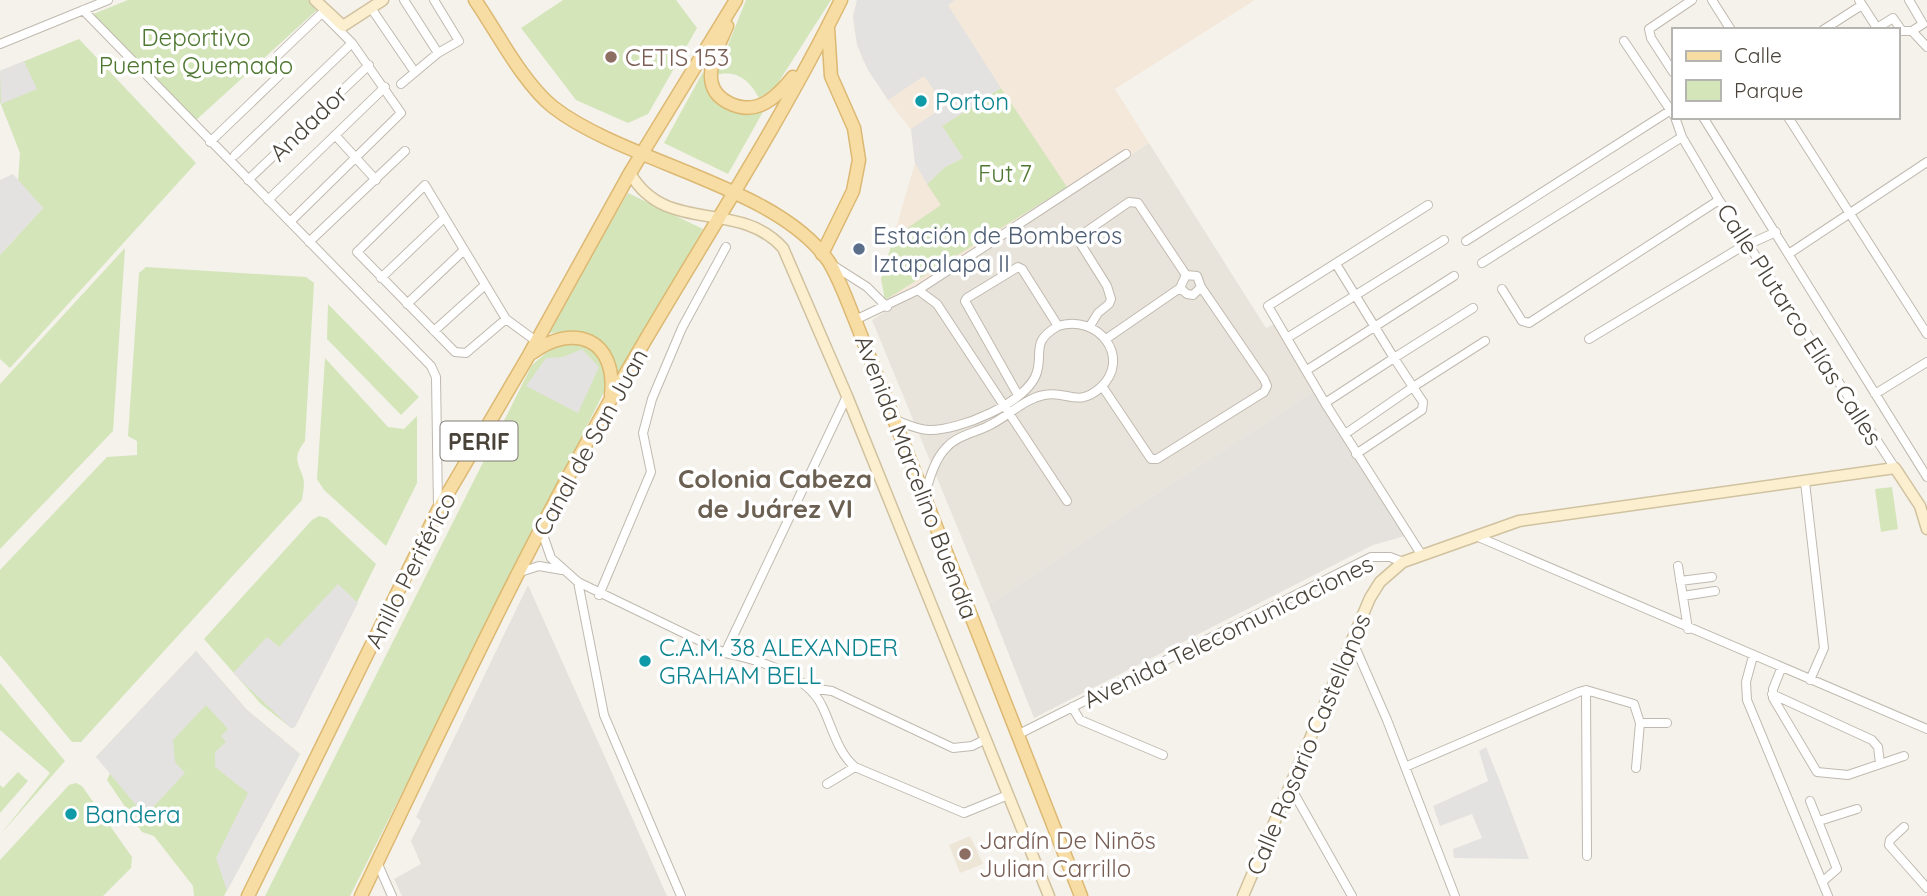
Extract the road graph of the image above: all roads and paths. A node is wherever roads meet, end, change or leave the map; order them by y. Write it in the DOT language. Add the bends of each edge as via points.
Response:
graph roads {
  1 [pos="108,0"];
  2 [pos="315,0"];
  3 [pos="383,0"];
  4 [pos="404,0"];
  5 [pos="434,0"];
  6 [pos="475,0"];
  7 [pos="736,0"];
  8 [pos="841,0"];
  9 [pos="1692,0"];
  10 [pos="1712,0"];
  11 [pos="1909,0"];
  12 [pos="1861,2"];
  13 [pos="371,8"];
  14 [pos="83,10"];
  15 [pos="1730,28"];
  16 [pos="1826,28"];
  17 [pos="341,29"];
  18 [pos="1912,31"];
  19 [pos="825,33"];
  20 [pos="1624,41"];
  21 [pos="352,43"];
  22 [pos="0,44"];
  23 [pos="1927,47"];
  24 [pos="438,53"];
  25 [pos="278,55"];
  26 [pos="369,65"];
  27 [pos="285,70"];
  28 [pos="1672,70"];
  29 [pos="414,71"];
  30 [pos="401,84"];
  31 [pos="385,87"];
  32 [pos="1672,109"];
  33 [pos="1672,119"];
  34 [pos="1678,119"];
  35 [pos="1704,119"];
  36 [pos="1789,119"];
  37 [pos="335,135"];
  38 [pos="1682,137"];
  39 [pos="210,142"];
  40 [pos="405,150"];
  41 [pos="642,152"];
  42 [pos="1126,154"];
  43 [pos="235,155"];
  44 [pos="356,158"];
  45 [pos="1927,162"];
  46 [pos="629,173"];
  47 [pos="248,180"];
  48 [pos="376,180"];
  49 [pos="734,195"];
  50 [pos="1719,200"];
  51 [pos="268,201"];
  52 [pos="1428,205"];
  53 [pos="1849,212"];
  54 [pos="444,218"];
  55 [pos="721,218"];
  56 [pos="290,222"];
  57 [pos="1776,232"];
  58 [pos="1444,240"];
  59 [pos="1466,241"];
  60 [pos="309,242"];
  61 [pos="1749,245"];
  62 [pos="726,247"];
  63 [pos="463,251"];
  64 [pos="1790,253"];
  65 [pos="825,258"];
  66 [pos="1482,263"];
  67 [pos="1336,264"];
  68 [pos="1184,276"];
  69 [pos="1454,276"];
  70 [pos="381,278"];
  71 [pos="485,285"];
  72 [pos="1181,289"];
  73 [pos="1502,289"];
  74 [pos="918,290"];
  75 [pos="1199,290"];
  76 [pos="1355,296"];
  77 [pos="407,304"];
  78 [pos="887,307"];
  79 [pos="1473,308"];
  80 [pos="506,319"];
  81 [pos="855,320"];
  82 [pos="1058,326"];
  83 [pos="1090,326"];
  84 [pos="1375,327"];
  85 [pos="435,331"];
  86 [pos="1927,334"];
  87 [pos="1287,338"];
  88 [pos="1106,339"];
  89 [pos="1589,339"];
  90 [pos="536,341"];
  91 [pos="1485,341"];
  92 [pos="529,355"];
  93 [pos="1394,358"];
  94 [pos="1927,362"];
  95 [pos="1307,370"];
  96 [pos="1102,386"];
  97 [pos="1413,387"];
  98 [pos="1875,394"];
  99 [pos="1018,395"];
  100 [pos="847,396"];
  101 [pos="611,399"];
  102 [pos="1325,403"];
  103 [pos="1006,408"];
  104 [pos="893,419"];
  105 [pos="1345,434"];
  106 [pos="1356,453"];
  107 [pos="1895,468"];
  108 [pos="1927,477"];
  109 [pos="1805,482"];
  110 [pos="924,497"];
  111 [pos="1067,501"];
  112 [pos="1923,505"];
  113 [pos="438,510"];
  114 [pos="1926,522"];
  115 [pos="541,529"];
  116 [pos="1474,535"];
  117 [pos="1421,554"];
  118 [pos="1403,562"];
  119 [pos="1678,566"];
  120 [pos="562,570"];
  121 [pos="520,572"];
  122 [pos="1712,577"];
  123 [pos="1680,581"];
  124 [pos="578,582"];
  125 [pos="1715,592"];
  126 [pos="599,595"];
  127 [pos="1683,596"];
  128 [pos="1688,629"];
  129 [pos="1352,640"];
  130 [pos="725,653"];
  131 [pos="1753,656"];
  132 [pos="1782,669"];
  133 [pos="1810,680"];
  134 [pos="809,688"];
  135 [pos="1586,691"];
  136 [pos="1772,694"];
  137 [pos="1072,707"];
  138 [pos="1640,723"];
  139 [pos="1667,723"];
  140 [pos="1927,729"];
  141 [pos="1018,734"];
  142 [pos="984,740"];
  143 [pos="1163,755"];
  144 [pos="1904,756"];
  145 [pos="1880,762"];
  146 [pos="855,767"];
  147 [pos="1405,767"];
  148 [pos="1636,768"];
  149 [pos="827,784"];
  150 [pos="1291,788"];
  151 [pos="1008,795"];
  152 [pos="1810,801"];
  153 [pos="1857,809"];
  154 [pos="1819,821"];
  155 [pos="1904,827"];
  156 [pos="1587,856"];
  157 [pos="377,862"];
  158 [pos="1822,881"];
  159 [pos="1927,888"];
  160 [pos="248,896"];
  161 [pos="361,896"];
  162 [pos="392,896"];
  163 [pos="681,896"];
  164 [pos="1049,896"];
  165 [pos="1081,896"];
  166 [pos="1243,896"];
  167 [pos="1352,896"];
  168 [pos="1455,896"];
  169 [pos="1828,896"];
  1 -- 14 [label="street"];
  2 -- 17 [label="street"];
  3 -- 13 [label="street"];
  4 -- 24 [label="street"];
  5 -- 24 [label="street" via="459,41"];
  6 -- 41 [label="main road, Avenida Marcelino Buendía" via="551,106 583,127"];
  7 -- 19 [label="main road" via="711,70 715,92 732,105 755,107 772,100"];
  7 -- 41 [label="main road, Anillo Periférico / PERIF"];
  8 -- 19 [label="main road, Canal de San Juan"];
  9 -- 28 [label="street" via="1649,29"];
  10 -- 15 [label="street"];
  11 -- 18 [label="street" via="1923,24"];
  12 -- 16 [label="street"];
  12 -- 18 [label="street" via="1877,28 1893,18 1902,31"];
  13 -- 17 [label="street"];
  13 -- 29 [label="street"];
  14 -- 22 [label="street"];
  14 -- 39 [label="street"];
  17 -- 21 [label="street, Andador"];
  17 -- 25 [label="street, Andador" via="322,13"];
  18 -- 23 [label="street"];
  19 -- 49 [label="main road, Canal de San Juan"];
  19 -- 65 [label="main road" via="831,76 854,128 859,160 853,191"];
  20 -- 32 [label="street, Calle Plutarco Elías Calles"];
  21 -- 26 [label="street, Andador"];
  21 -- 43 [label="street, Andador"];
  24 -- 29 [label="street"];
  26 -- 31 [label="street, Andador"];
  26 -- 47 [label="street, Andador"];
  27 -- 39 [label="street"];
  29 -- 30 [label="street"];
  31 -- 37 [label="street, Andador"];
  31 -- 44 [label="street, Andador" via="401,113"];
  33 -- 59 [label="street"];
  34 -- 38 [label="street, Calle Plutarco Elías Calles"];
  35 -- 57 [label="street, Calle Plutarco Elías Calles"];
  36 -- 53 [label="street"];
  37 -- 44 [label="street, Andador"];
  37 -- 51 [label="street, Andador"];
  38 -- 50 [label="street, Calle Plutarco Elías Calles"];
  38 -- 66 [label="street"];
  39 -- 47 [label="street"];
  40 -- 48 [label="street"];
  41 -- 46 [label="main road, Anillo Periférico / PERIF"];
  41 -- 49 [label="main road, Avenida Marcelino Buendía"];
  42 -- 74 [label="street"];
  44 -- 48 [label="street, Andador"];
  44 -- 56 [label="street, Andador"];
  45 -- 53 [label="street"];
  46 -- 55 [label="street, Avenida Marcelino Buendía" via="653,200 692,216"];
  46 -- 90 [label="main road, Anillo Periférico / PERIF"];
  47 -- 51 [label="street"];
  48 -- 60 [label="street"];
  49 -- 55 [label="main road, Canal de San Juan"];
  49 -- 65 [label="main road, Avenida Marcelino Buendía" via="790,226"];
  50 -- 61 [label="street, Calle Plutarco Elías Calles"];
  50 -- 73 [label="street" via="1529,323 1521,321"];
  51 -- 56 [label="street"];
  52 -- 67 [label="street"];
  53 -- 64 [label="street"];
  53 -- 86 [label="street"];
  54 -- 63 [label="street"];
  54 -- 70 [label="street"];
  54 -- 70 [label="street" via="425,185 357,252"];
  55 -- 100 [label="street, Avenida Marcelino Buendía" via="760,228 783,248"];
  55 -- 101 [label="main road, Canal de San Juan"];
  56 -- 60 [label="street"];
  57 -- 61 [label="street"];
  57 -- 64 [label="street, Calle Plutarco Elías Calles"];
  58 -- 76 [label="street"];
  60 -- 113 [label="street" via="435,371"];
  61 -- 89 [label="street"];
  61 -- 107 [label="street, Calle Plutarco Elías Calles"];
  62 -- 126 [label="street" via="682,328 652,399 643,433 652,472"];
  63 -- 71 [label="street"];
  63 -- 77 [label="street"];
  64 -- 98 [label="street, Calle Plutarco Elías Calles"];
  65 -- 78 [label="street"];
  65 -- 81 [label="main road, Avenida Marcelino Buendía"];
  67 -- 76 [label="street"];
  67 -- 87 [label="street" via="1268,306"];
  68 -- 72 [label="street"];
  68 -- 75 [label="street" via="1197,276"];
  68 -- 83 [label="street" via="1134,200 1078,235 1111,299"];
  69 -- 84 [label="street"];
  70 -- 77 [label="street"];
  71 -- 80 [label="street"];
  71 -- 85 [label="street"];
  72 -- 75 [label="street" via="1192,295"];
  72 -- 88 [label="street"];
  74 -- 78 [label="street"];
  74 -- 103 [label="street" via="937,304"];
  75 -- 96 [label="street" via="1264,379 1264,392 1151,459"];
  76 -- 84 [label="street"];
  76 -- 87 [label="street"];
  77 -- 85 [label="street"];
  78 -- 81 [label="street"];
  79 -- 93 [label="street"];
  80 -- 85 [label="street" via="462,354"];
  80 -- 90 [label="street"];
  81 -- 104 [label="main road, Avenida Marcelino Buendía"];
  82 -- 83 [label="street"];
  82 -- 99 [label="street" via="1040,345 1037,372"];
  82 -- 99 [label="street" via="1018,267 965,301"];
  83 -- 88 [label="street"];
  84 -- 93 [label="street"];
  84 -- 95 [label="street"];
  87 -- 95 [label="street"];
  88 -- 96 [label="street" via="1112,360"];
  90 -- 92 [label="main road, Anillo Periférico / PERIF"];
  91 -- 97 [label="street"];
  92 -- 101 [label="main road" via="561,337 590,341 610,366"];
  92 -- 113 [label="main road, Anillo Periférico / PERIF"];
  93 -- 97 [label="street"];
  93 -- 102 [label="street"];
  94 -- 98 [label="street"];
  95 -- 102 [label="street"];
  96 -- 103 [label="street" via="1084,398 1048,394"];
  97 -- 105 [label="street"];
  97 -- 106 [label="street" via="1423,402 1422,410"];
  98 -- 108 [label="street, Calle Plutarco Elías Calles"];
  99 -- 103 [label="street"];
  100 -- 130 [label="street"];
  100 -- 142 [label="street, Avenida Marcelino Buendía"];
  101 -- 115 [label="main road, Canal de San Juan"];
  102 -- 105 [label="street"];
  103 -- 104 [label="street" via="944,429 929,430"];
  103 -- 110 [label="street" via="990,425 948,445"];
  103 -- 111 [label="street"];
  104 -- 110 [label="main road, Avenida Marcelino Buendía"];
  105 -- 106 [label="street"];
  106 -- 117 [label="street"];
  107 -- 109 [label="street, Avenida Telecomunicaciones"];
  107 -- 112 [label="street, Calle Plutarco Elías Calles"];
  109 -- 116 [label="street, Avenida Telecomunicaciones" via="1560,513"];
  109 -- 133 [label="street" via="1824,648"];
  110 -- 141 [label="main road, Avenida Marcelino Buendía"];
  112 -- 114 [label="street, Calle Plutarco Elías Calles"];
  113 -- 160 [label="main road, Anillo Periférico / PERIF"];
  115 -- 120 [label="street" via="547,550"];
  115 -- 121 [label="main road, Canal de San Juan"];
  116 -- 117 [label="street, Avenida Telecomunicaciones"];
  116 -- 128 [label="street"];
  117 -- 118 [label="street, Avenida Telecomunicaciones"];
  118 -- 129 [label="street, Calle Rosario Castellanos" via="1380,582"];
  118 -- 137 [label="street, Avenida Telecomunicaciones" via="1371,557"];
  119 -- 123 [label="street"];
  120 -- 121 [label="street" via="539,566"];
  120 -- 124 [label="street"];
  121 -- 157 [label="main road, Canal de San Juan"];
  122 -- 123 [label="street"];
  123 -- 127 [label="street"];
  124 -- 126 [label="street"];
  124 -- 163 [label="street" via="604,715"];
  125 -- 127 [label="street"];
  126 -- 130 [label="street"];
  127 -- 128 [label="street"];
  128 -- 131 [label="street"];
  129 -- 147 [label="street"];
  129 -- 150 [label="street, Calle Rosario Castellanos"];
  130 -- 134 [label="street" via="746,657"];
  131 -- 132 [label="street"];
  131 -- 158 [label="street" via="1747,700"];
  132 -- 133 [label="street"];
  132 -- 136 [label="street"];
  133 -- 140 [label="street"];
  134 -- 142 [label="street" via="832,691 953,748"];
  134 -- 146 [label="street"];
  135 -- 138 [label="street" via="1634,704"];
  135 -- 147 [label="street"];
  135 -- 156 [label="street"];
  136 -- 145 [label="street" via="1872,740"];
  136 -- 145 [label="street" via="1816,772 1848,775"];
  137 -- 141 [label="street, Avenida Telecomunicaciones"];
  137 -- 143 [label="street" via="1080,720"];
  138 -- 139 [label="street"];
  138 -- 148 [label="street"];
  141 -- 165 [label="main road, Avenida Marcelino Buendía"];
  142 -- 151 [label="street, Avenida Marcelino Buendía"];
  144 -- 145 [label="street"];
  146 -- 149 [label="street"];
  146 -- 151 [label="street" via="964,813"];
  147 -- 168 [label="street"];
  150 -- 166 [label="street, Calle Rosario Castellanos"];
  150 -- 167 [label="street"];
  151 -- 164 [label="street, Avenida Marcelino Buendía"];
  152 -- 154 [label="street"];
  153 -- 154 [label="street"];
  154 -- 158 [label="street" via="1837,869"];
  155 -- 159 [label="street" via="1889,845"];
  157 -- 161 [label="main road, Canal de San Juan"];
  157 -- 162 [label="street"];
  158 -- 169 [label="street"];
}
